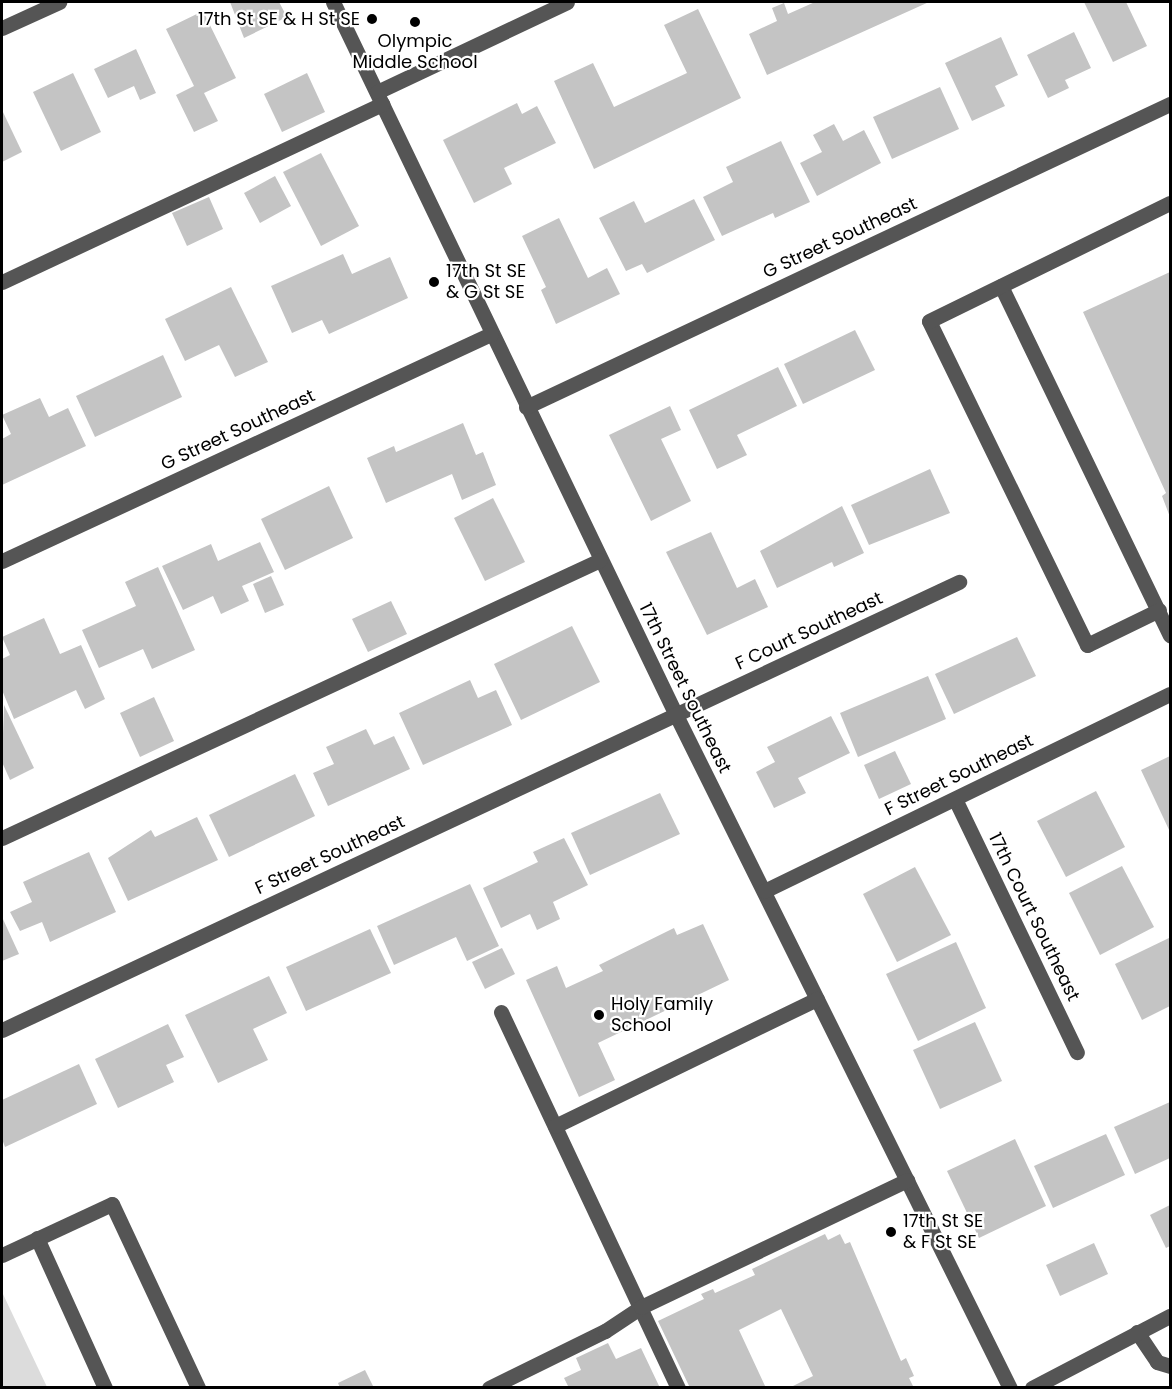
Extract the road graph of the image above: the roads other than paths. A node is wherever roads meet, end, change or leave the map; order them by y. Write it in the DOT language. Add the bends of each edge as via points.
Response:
graph roads {
  1 [pos="59,2"];
  2 [pos="333,2"];
  3 [pos="567,2"];
  4 [pos="2,28"];
  5 [pos="380,98"];
  6 [pos="1170,104"];
  7 [pos="1170,203"];
  8 [pos="2,282"];
  9 [pos="1000,286"];
  10 [pos="492,334"];
  11 [pos="526,407"];
  12 [pos="600,560"];
  13 [pos="2,561"];
  14 [pos="959,582"];
  15 [pos="1159,610"];
  16 [pos="1170,635"];
  17 [pos="1170,694"];
  18 [pos="675,715"];
  19 [pos="955,799"];
  20 [pos="2,838"];
  21 [pos="764,891"];
  22 [pos="817,999"];
  23 [pos="501,1012"];
  24 [pos="2,1030"];
  25 [pos="1077,1053"];
  26 [pos="555,1126"];
  27 [pos="907,1180"];
  28 [pos="37,1238"];
  29 [pos="2,1255"];
  30 [pos="641,1307"];
  31 [pos="1170,1316"];
  32 [pos="1137,1332"];
  33 [pos="1170,1366"];
  34 [pos="105,1388"];
  35 [pos="198,1388"];
  36 [pos="489,1388"];
  37 [pos="678,1388"];
  38 [pos="1010,1388"];
  39 [pos="1032,1388"];
  1 -- 4 [label="street"];
  2 -- 5 [label="street, 17th Street Southeast"];
  3 -- 5 [label="street"];
  5 -- 8 [label="street"];
  5 -- 10 [label="street, 17th Street Southeast"];
  6 -- 11 [label="street, G Street Southeast"];
  7 -- 9 [label="street"];
  9 -- 15 [label="street"];
  9 -- 15 [label="street" via="929,321 1087,645"];
  10 -- 11 [label="street, 17th Street Southeast"];
  10 -- 13 [label="street, G Street Southeast"];
  11 -- 12 [label="street, 17th Street Southeast"];
  12 -- 18 [label="street, 17th Street Southeast"];
  12 -- 20 [label="street"];
  14 -- 18 [label="street, F Court Southeast"];
  15 -- 16 [label="street"];
  17 -- 19 [label="street, F Street Southeast"];
  18 -- 21 [label="street, 17th Street Southeast"];
  18 -- 24 [label="street, F Street Southeast"];
  19 -- 21 [label="street, F Street Southeast"];
  19 -- 25 [label="street, 17th Court Southeast"];
  21 -- 22 [label="street, 17th Street Southeast"];
  22 -- 26 [label="street"];
  22 -- 27 [label="street, 17th Street Southeast"];
  23 -- 26 [label="street"];
  26 -- 30 [label="street"];
  27 -- 30 [label="street"];
  27 -- 38 [label="street, 17th Street Southeast"];
  28 -- 29 [label="street"];
  28 -- 34 [label="street"];
  28 -- 35 [label="street" via="112,1204"];
  30 -- 36 [label="street" via="605,1331"];
  30 -- 37 [label="street"];
  31 -- 32 [label="street"];
  32 -- 33 [label="street" via="1157,1362"];
  32 -- 39 [label="street"];
}
